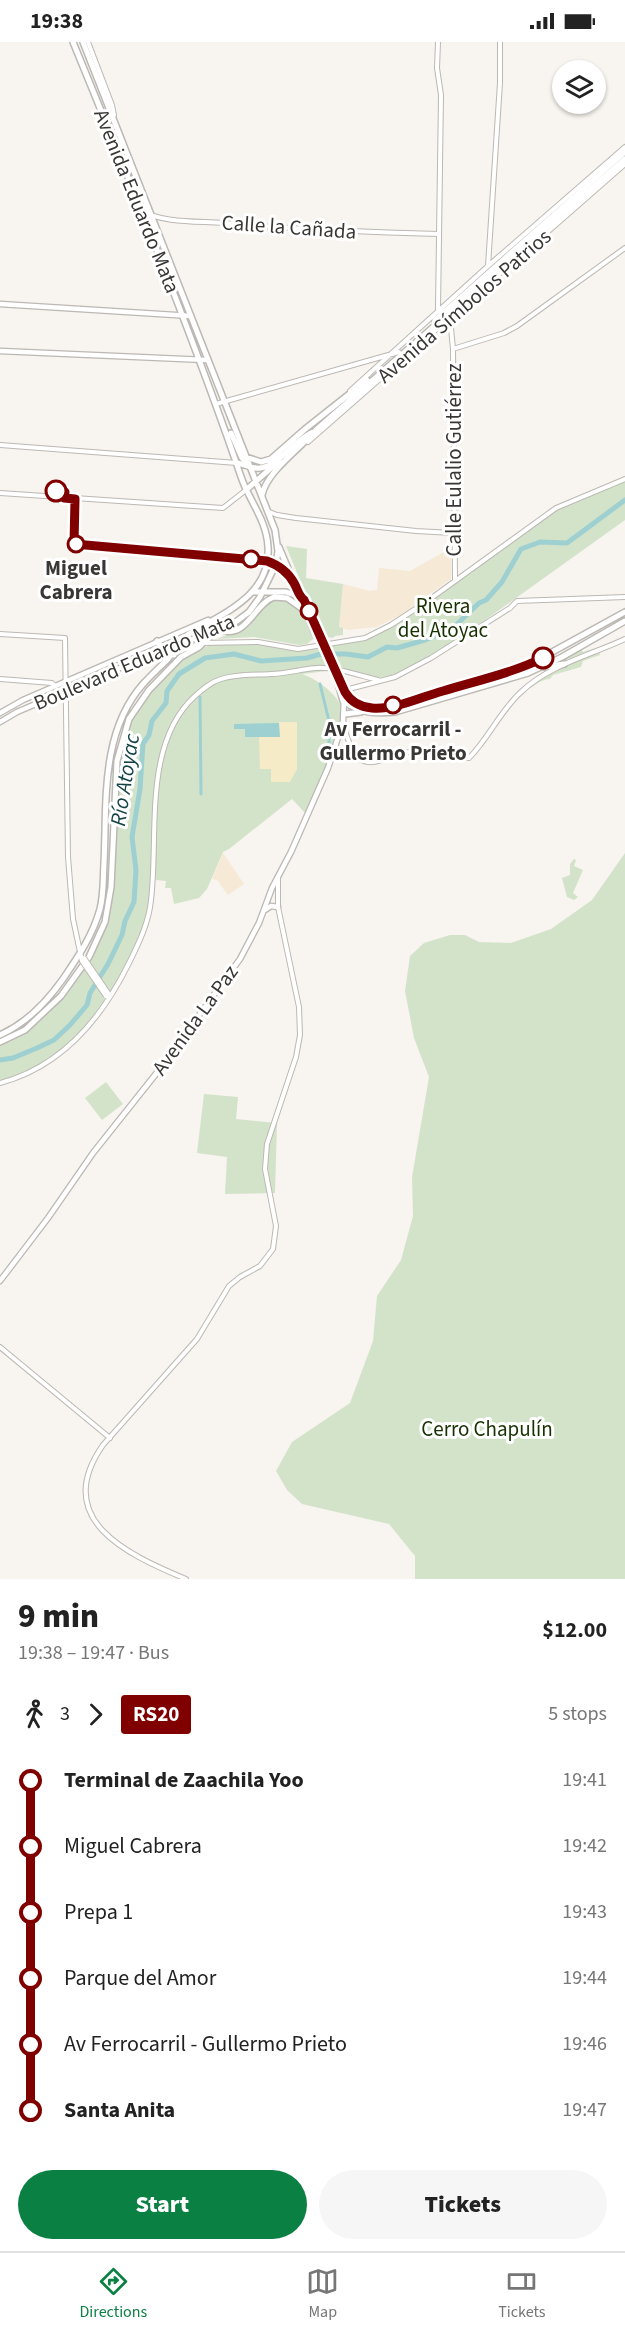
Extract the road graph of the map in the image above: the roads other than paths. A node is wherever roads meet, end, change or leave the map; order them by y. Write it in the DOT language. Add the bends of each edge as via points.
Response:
graph roads {
  1 [pos="73,42"];
  2 [pos="83,42"];
  3 [pos="88,42"];
  4 [pos="438,42"];
  5 [pos="500,42"];
  6 [pos="94,95"];
  7 [pos="110,111"];
  8 [pos="113,121"];
  9 [pos="625,147"];
  10 [pos="625,152"];
  11 [pos="625,159"];
  12 [pos="625,164"];
  13 [pos="141,211"];
  14 [pos="152,217"];
  15 [pos="439,234"];
  16 [pos="625,248"];
  17 [pos="488,266"];
  18 [pos="0,304"];
  19 [pos="451,304"];
  20 [pos="445,314"];
  21 [pos="182,315"];
  22 [pos="191,316"];
  23 [pos="453,349"];
  24 [pos="0,351"];
  25 [pos="399,352"];
  26 [pos="390,354"];
  27 [pos="203,360"];
  28 [pos="340,401"];
  29 [pos="224,402"];
  30 [pos="216,404"];
  31 [pos="220,413"];
  32 [pos="317,421"];
  33 [pos="327,424"];
  34 [pos="316,430"];
  35 [pos="309,433"];
  36 [pos="0,446"];
  37 [pos="301,447"];
  38 [pos="246,457"];
  39 [pos="237,464"];
  40 [pos="250,465"];
  41 [pos="625,479"];
  42 [pos="256,481"];
  43 [pos="246,490"];
  44 [pos="0,493"];
  45 [pos="261,496"];
  46 [pos="266,510"];
  47 [pos="277,515"];
  48 [pos="261,517"];
  49 [pos="271,522"];
  50 [pos="275,530"];
  51 [pos="453,533"];
  52 [pos="276,541"];
  53 [pos="278,551"];
  54 [pos="267,561"];
  55 [pos="276,564"];
  56 [pos="455,580"];
  57 [pos="294,583"];
  58 [pos="265,591"];
  59 [pos="252,594"];
  60 [pos="625,597"];
  61 [pos="259,598"];
  62 [pos="302,598"];
  63 [pos="305,612"];
  64 [pos="625,612"];
  65 [pos="210,620"];
  66 [pos="625,621"];
  67 [pos="221,630"];
  68 [pos="315,630"];
  69 [pos="0,634"];
  70 [pos="212,634"];
  71 [pos="625,639"];
  72 [pos="182,641"];
  73 [pos="157,642"];
  74 [pos="205,643"];
  75 [pos="216,643"];
  76 [pos="199,647"];
  77 [pos="162,648"];
  78 [pos="172,654"];
  79 [pos="181,657"];
  80 [pos="168,660"];
  81 [pos="174,664"];
  82 [pos="564,664"];
  83 [pos="541,668"];
  84 [pos="0,679"];
  85 [pos="378,680"];
  86 [pos="65,682"];
  87 [pos="339,683"];
  88 [pos="56,687"];
  89 [pos="66,691"];
  90 [pos="345,692"];
  91 [pos="347,702"];
  92 [pos="0,713"];
  93 [pos="368,713"];
  94 [pos="345,714"];
  95 [pos="0,722"];
  96 [pos="343,722"];
  97 [pos="105,838"];
  98 [pos="113,838"];
  99 [pos="278,876"];
  100 [pos="278,907"];
  101 [pos="265,910"];
  102 [pos="81,956"];
  103 [pos="109,997"];
  104 [pos="0,1035"];
  105 [pos="0,1042"];
  106 [pos="0,1083"];
  107 [pos="0,1281"];
  108 [pos="0,1347"];
  109 [pos="110,1438"];
  110 [pos="186,1579"];
  1 -- 6 [label="main road, Avenida Eduardo Mata"];
  2 -- 7 [label="main road, Avenida Eduardo Mata"];
  3 -- 8 [label="street" via="112,105"];
  4 -- 15 [label="street, Calle Eulalio Gutiérrez"];
  5 -- 17 [label="street"];
  6 -- 7 [label="main road" via="104,112"];
  6 -- 13 [label="main road, Avenida Eduardo Mata"];
  7 -- 8 [label="main road, Avenida Eduardo Mata"];
  8 -- 14 [label="main road, Avenida Eduardo Mata"];
  9 -- 17 [label="street, Avenida Símbolos Patrios"];
  10 -- 19 [label="main road, Avenida Símbolos Patrios"];
  11 -- 20 [label="main road, Avenida Símbolos Patrios"];
  12 -- 20 [label="street, Avenida Símbolos Patrios"];
  13 -- 14 [label="street, Calle la Cañada"];
  13 -- 21 [label="main road, Avenida Eduardo Mata"];
  14 -- 15 [label="street, Calle la Cañada"];
  14 -- 22 [label="main road, Avenida Eduardo Mata"];
  15 -- 20 [label="street, Calle Eulalio Gutiérrez"];
  16 -- 23 [label="street" via="517,326"];
  17 -- 19 [label="street, Avenida Símbolos Patrios"];
  18 -- 21 [label="main road"];
  19 -- 20 [label="main road, Avenida Símbolos Patrios"];
  20 -- 23 [label="street, Calle Eulalio Gutiérrez"];
  20 -- 25 [label="main road, Avenida Símbolos Patrios"];
  20 -- 26 [label="street, Avenida Símbolos Patrios"];
  20 -- 33 [label="street, Avenida Símbolos Patrios"];
  20 -- 34 [label="main road, Avenida Símbolos Patrios"];
  21 -- 22 [label="main road"];
  21 -- 27 [label="main road, Avenida Eduardo Mata"];
  22 -- 27 [label="main road, Avenida Eduardo Mata"];
  23 -- 51 [label="street, Calle Eulalio Gutiérrez"];
  24 -- 27 [label="main road"];
  25 -- 26 [label="street"];
  25 -- 28 [label="main road, Avenida Símbolos Patrios"];
  26 -- 28 [label="street, Avenida Símbolos Patrios"];
  26 -- 29 [label="street"];
  27 -- 29 [label="main road, Boulevard Eduardo Mata"];
  27 -- 30 [label="main road, Boulevard Eduardo Mata"];
  28 -- 32 [label="main road, Avenida Símbolos Patrios"];
  29 -- 30 [label="street"];
  29 -- 38 [label="main road, Boulevard Eduardo Mata"];
  30 -- 31 [label="main road, Boulevard Eduardo Mata"];
  31 -- 39 [label="main road, Boulevard Eduardo Mata"];
  31 -- 40 [label="main road" via="242,458"];
  32 -- 35 [label="main road"];
  32 -- 38 [label="main road" via="272,459 261,462"];
  33 -- 34 [label="main road"];
  33 -- 37 [label="street, Avenida Símbolos Patrios"];
  34 -- 35 [label="main road"];
  34 -- 37 [label="main road"];
  35 -- 40 [label="main road" via="276,461 256,468"];
  35 -- 42 [label="main road"];
  36 -- 39 [label="street"];
  37 -- 45 [label="main road" via="268,480"];
  38 -- 40 [label="main road, Boulevard Eduardo Mata"];
  39 -- 40 [label="main road"];
  39 -- 43 [label="main road, Boulevard Eduardo Mata"];
  40 -- 42 [label="main road, Boulevard Eduardo Mata"];
  41 -- 56 [label="street" via="556,508"];
  42 -- 43 [label="main road"];
  42 -- 45 [label="main road, Boulevard Eduardo Mata"];
  43 -- 44 [label="street" via="223,508"];
  43 -- 48 [label="main road, Boulevard Eduardo Mata"];
  45 -- 46 [label="main road, Boulevard Eduardo Mata"];
  46 -- 47 [label="street"];
  46 -- 49 [label="main road, Boulevard Eduardo Mata"];
  47 -- 49 [label="street"];
  47 -- 51 [label="street"];
  48 -- 52 [label="main road"];
  48 -- 54 [label="main road, Boulevard Eduardo Mata"];
  49 -- 50 [label="main road, Boulevard Eduardo Mata"];
  50 -- 52 [label="main road, Boulevard Eduardo Mata"];
  50 -- 62 [label="main road"];
  51 -- 56 [label="street, Calle Eulalio Gutiérrez"];
  52 -- 53 [label="main road, Boulevard Eduardo Mata"];
  52 -- 57 [label="main road"];
  53 -- 54 [label="main road"];
  53 -- 55 [label="main road, Boulevard Eduardo Mata"];
  54 -- 55 [label="main road"];
  54 -- 59 [label="main road, Boulevard Eduardo Mata"];
  55 -- 57 [label="main road"];
  55 -- 58 [label="main road, Boulevard Eduardo Mata"];
  56 -- 75 [label="street" via="391,625 365,638 298,650 250,642"];
  57 -- 62 [label="main road"];
  58 -- 59 [label="main road"];
  58 -- 61 [label="main road, Boulevard Eduardo Mata"];
  58 -- 62 [label="main road"];
  59 -- 61 [label="main road"];
  59 -- 65 [label="main road, Boulevard Eduardo Mata"];
  60 -- 85 [label="street" via="518,601 431,658 395,677"];
  61 -- 67 [label="main road, Boulevard Eduardo Mata" via="242,617"];
  62 -- 63 [label="main road"];
  62 -- 68 [label="main road"];
  63 -- 67 [label="main road" via="286,598 274,597 240,628"];
  63 -- 68 [label="main road"];
  64 -- 91 [label="main road" via="534,662 389,706 372,708"];
  65 -- 72 [label="main road"];
  65 -- 73 [label="main road, Boulevard Eduardo Mata"];
  66 -- 83 [label="main road"];
  67 -- 70 [label="main road, Boulevard Eduardo Mata"];
  68 -- 87 [label="main road, bridge"];
  69 -- 86 [label="street" via="65,638"];
  70 -- 72 [label="main road, Boulevard Eduardo Mata"];
  70 -- 74 [label="main road"];
  71 -- 82 [label="street"];
  72 -- 77 [label="main road, Boulevard Eduardo Mata"];
  72 -- 78 [label="main road"];
  73 -- 77 [label="main road"];
  73 -- 86 [label="main road, Boulevard Eduardo Mata"];
  74 -- 75 [label="street"];
  74 -- 76 [label="main road"];
  74 -- 78 [label="street"];
  75 -- 76 [label="street"];
  76 -- 79 [label="main road"];
  77 -- 78 [label="main road"];
  77 -- 89 [label="main road, Boulevard Eduardo Mata"];
  78 -- 79 [label="main road"];
  78 -- 80 [label="main road"];
  79 -- 81 [label="main road"];
  80 -- 81 [label="main road" via="172,659"];
  80 -- 97 [label="main road" via="130,700 117,726 110,754"];
  81 -- 98 [label="main road" via="137,706 123,735 117,761"];
  82 -- 83 [label="main road"];
  82 -- 96 [label="street" via="520,692 469,758 416,752 366,762 357,756"];
  83 -- 93 [label="main road" via="395,712"];
  84 -- 88 [label="street" via="52,683"];
  85 -- 90 [label="street"];
  85 -- 103 [label="street" via="317,668 221,679 201,691 177,718 159,772 147,920"];
  86 -- 88 [label="main road, Boulevard Eduardo Mata"];
  86 -- 89 [label="street"];
  87 -- 90 [label="main road"];
  87 -- 91 [label="main road"];
  88 -- 92 [label="main road, Boulevard Eduardo Mata"];
  89 -- 95 [label="main road, Boulevard Eduardo Mata"];
  89 -- 102 [label="street" via="68,857"];
  90 -- 91 [label="main road"];
  91 -- 93 [label="main road"];
  91 -- 94 [label="main road"];
  91 -- 96 [label="main road"];
  93 -- 94 [label="main road"];
  94 -- 96 [label="main road"];
  96 -- 99 [label="main road, Avenida La Paz" via="321,785"];
  97 -- 98 [label="main road"];
  97 -- 102 [label="main road" via="100,909"];
  98 -- 105 [label="main road" via="109,905 89,957 62,996 37,1021"];
  99 -- 100 [label="street"];
  99 -- 101 [label="main road, Avenida La Paz"];
  100 -- 101 [label="main road"];
  100 -- 109 [label="street" via="300,1035 267,1144 265,1169 276,1226 273,1249 260,1266 231,1284 196,1339"];
  101 -- 107 [label="main road, Avenida La Paz" via="240,959"];
  102 -- 103 [label="street, bridge"];
  102 -- 104 [label="main road" via="39,1008 23,1023"];
  103 -- 106 [label="street" via="97,1018 58,1054 29,1073"];
  108 -- 109 [label="street"];
  109 -- 110 [label="street" via="95,1456 85,1484 85,1498 93,1520 122,1547"];
}
